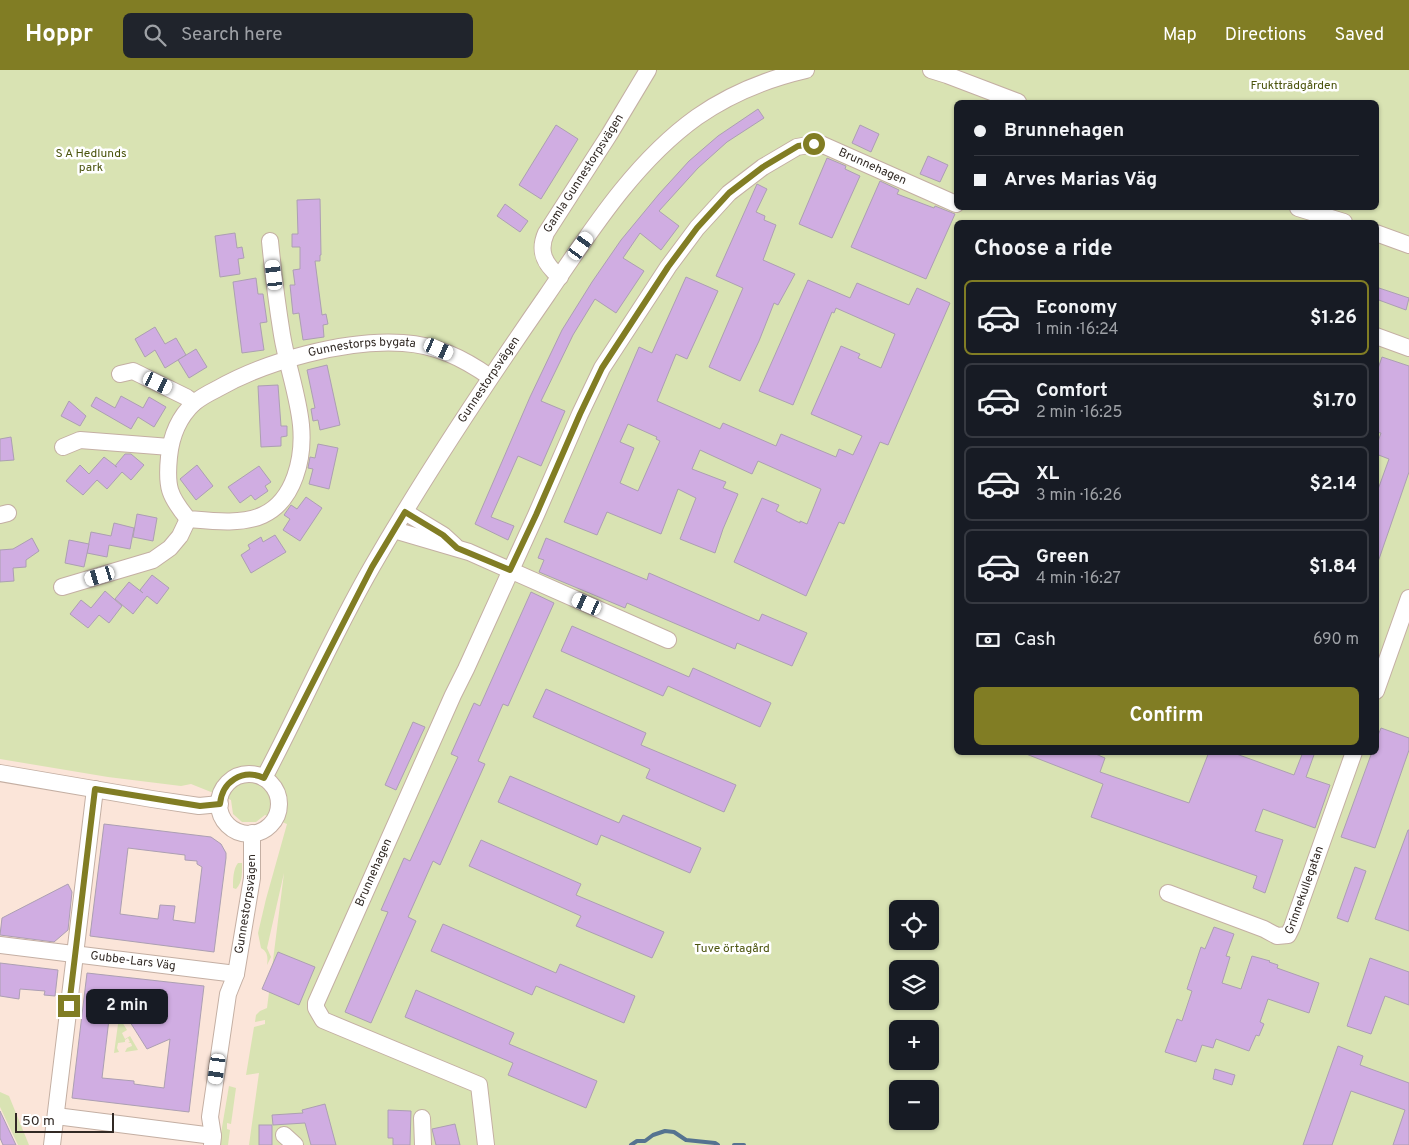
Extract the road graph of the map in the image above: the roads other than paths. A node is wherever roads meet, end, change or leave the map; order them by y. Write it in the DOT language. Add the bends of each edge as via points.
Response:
graph roads {
  1 [pos="648,70"];
  2 [pos="806,70"];
  3 [pos="931,70"];
  4 [pos="1013,100"];
  5 [pos="954,203"];
  6 [pos="1305,210"];
  7 [pos="1337,220"];
  8 [pos="1379,234"];
  9 [pos="270,241"];
  10 [pos="1409,245"];
  11 [pos="560,277"];
  12 [pos="1379,337"];
  13 [pos="1409,348"];
  14 [pos="287,360"];
  15 [pos="120,374"];
  16 [pos="490,377"];
  17 [pos="194,403"];
  18 [pos="63,447"];
  19 [pos="170,447"];
  20 [pos="405,512"];
  21 [pos="188,520"];
  22 [pos="394,530"];
  23 [pos="457,548"];
  24 [pos="510,570"];
  25 [pos="62,587"];
  26 [pos="1409,598"];
  27 [pos="668,640"];
  28 [pos="1379,683"];
  29 [pos="1353,755"];
  30 [pos="0,773"];
  31 [pos="264,778"];
  32 [pos="95,789"];
  33 [pos="220,804"];
  34 [pos="252,833"];
  35 [pos="1168,893"];
  36 [pos="0,945"];
  37 [pos="75,955"];
  38 [pos="236,974"];
  39 [pos="56,1116"];
  40 [pos="422,1118"];
  41 [pos="212,1141"];
  42 [pos="52,1145"];
  43 [pos="423,1145"];
  44 [pos="486,1145"];
  1 -- 11 [label="street, Gamla Gunnestorpsvägen" via="542,241 543,259"];
  2 -- 11 [label="street, Gunnestorpsvägen" via="737,93 676,134 638,172 603,215"];
  3 -- 4 [label="street"];
  5 -- 24 [label="street, Brunnehagen" via="823,145 814,144 798,146 729,193 668,267 602,368"];
  6 -- 7 [label="street"];
  8 -- 10 [label="street"];
  9 -- 14 [label="street"];
  11 -- 16 [label="street, Gunnestorpsvägen"];
  12 -- 13 [label="street"];
  14 -- 16 [label="street, Gunnestorps bygata" via="362,343 403,343 439,349"];
  14 -- 17 [label="street, Gunnestorps bygata" via="233,380"];
  14 -- 21 [label="street" via="302,436 295,476 288,492 262,516 232,522"];
  15 -- 17 [label="street" via="133,371"];
  16 -- 20 [label="street, Gunnestorpsvägen"];
  17 -- 19 [label="street, Gunnestorps bygata" via="181,418"];
  18 -- 19 [label="street" via="80,440"];
  19 -- 21 [label="street, Gunnestorps bygata" via="168,490"];
  20 -- 22 [label="street, Gunnestorpsvägen"];
  20 -- 23 [label="street" via="443,535"];
  21 -- 25 [label="street" via="170,548 153,560"];
  22 -- 23 [label="street"];
  22 -- 31 [label="street, Gunnestorpsvägen"];
  23 -- 24 [label="street"];
  24 -- 27 [label="street"];
  24 -- 44 [label="street, Brunnehagen" via="316,1003 322,1020 478,1085"];
  26 -- 28 [label="street"];
  29 -- 35 [label="street, Grinnekullegatan" via="1288,935 1277,936"];
  30 -- 32 [label="street"];
  31 -- 33 [label="street" via="254,774 235,778 225,786"];
  31 -- 34 [label="street" via="278,794 278,813 267,828"];
  32 -- 33 [label="street" via="200,806"];
  32 -- 37 [label="street"];
  33 -- 34 [label="street" via="223,817 231,827 242,833"];
  34 -- 38 [label="street, Gunnestorpsvägen" via="252,878"];
  36 -- 37 [label="street, Gubbe-Lars Väg"];
  37 -- 38 [label="street, Gubbe-Lars Väg"];
  37 -- 39 [label="street"];
  38 -- 41 [label="street, Gunnestorpsvägen" via="238,996 221,1120"];
  39 -- 41 [label="street"];
  39 -- 42 [label="street"];
  40 -- 43 [label="street"];
}
